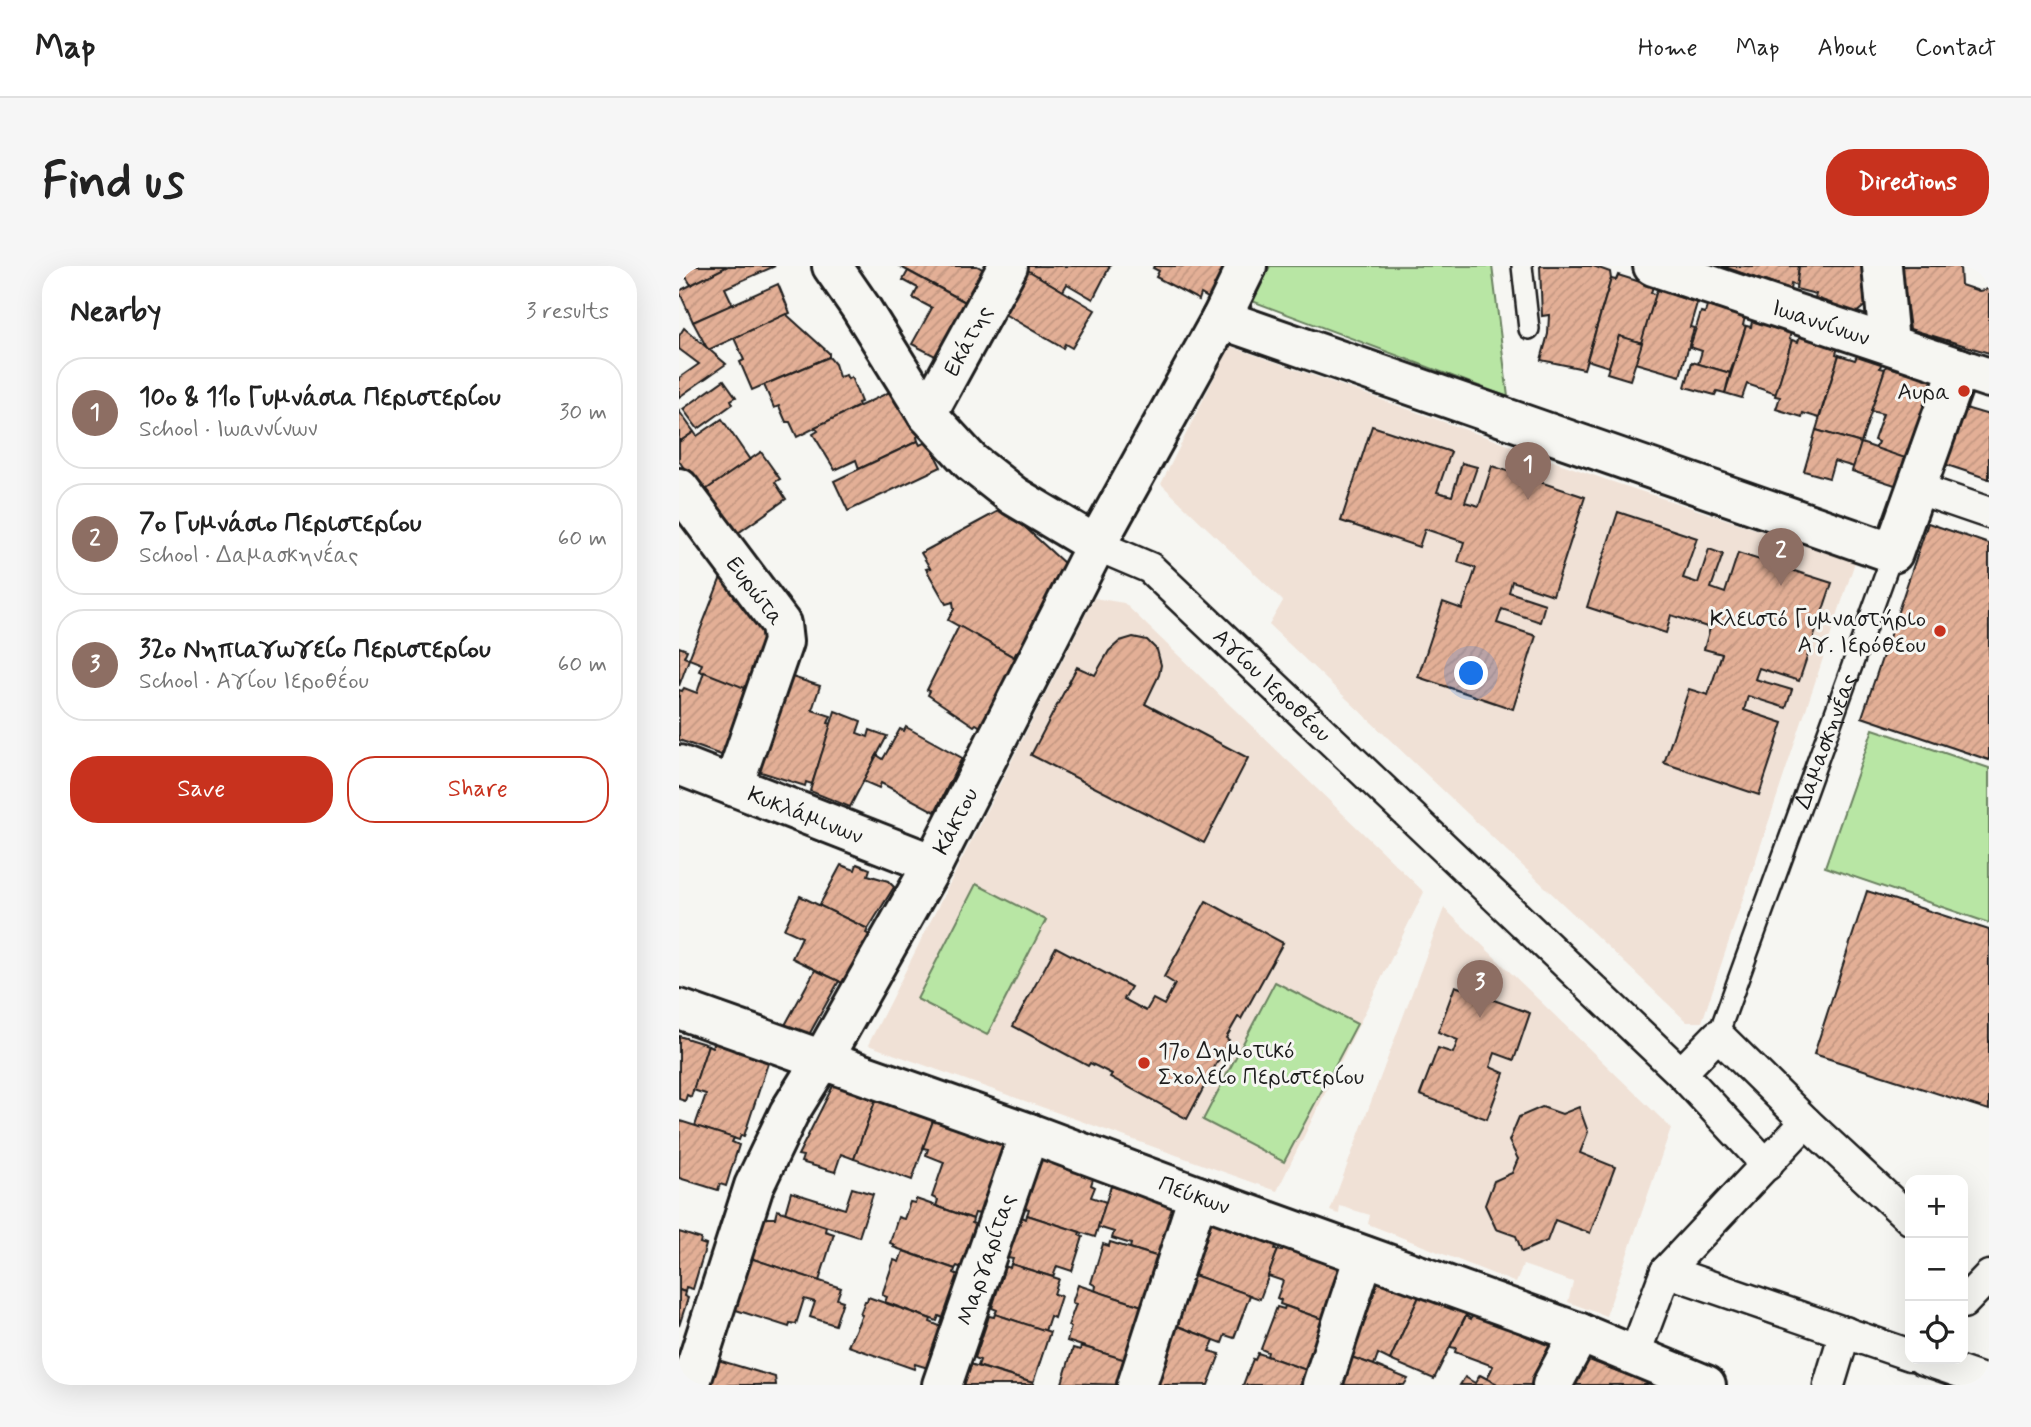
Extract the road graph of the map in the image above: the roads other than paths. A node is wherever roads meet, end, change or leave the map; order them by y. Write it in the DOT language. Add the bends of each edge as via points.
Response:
graph roads {
  1 [pos="832,266"];
  2 [pos="1008,266"];
  3 [pos="1247,266"];
  4 [pos="1522,266"];
  5 [pos="1653,266"];
  6 [pos="1882,266"];
  7 [pos="1704,274"];
  8 [pos="1221,319"];
  9 [pos="1529,329"];
  10 [pos="1889,344"];
  11 [pos="1974,373"];
  12 [pos="927,414"];
  13 [pos="679,488"];
  14 [pos="1916,488"];
  15 [pos="1989,513"];
  16 [pos="1096,545"];
  17 [pos="1893,553"];
  18 [pos="679,765"];
  19 [pos="733,786"];
  20 [pos="933,864"];
  21 [pos="679,1009"];
  22 [pos="1718,1035"];
  23 [pos="822,1060"];
  24 [pos="1681,1073"];
  25 [pos="1806,1122"];
  26 [pos="1029,1133"];
  27 [pos="1767,1165"];
  28 [pos="1198,1196"];
  29 [pos="1905,1214"];
  30 [pos="1364,1256"];
  31 [pos="1666,1271"];
  32 [pos="1845,1332"];
  33 [pos="1580,1333"];
  34 [pos="1905,1353"];
  35 [pos="1634,1356"];
  36 [pos="1937,1364"];
  37 [pos="1989,1382"];
  38 [pos="690,1385"];
  39 [pos="942,1385"];
  40 [pos="1137,1385"];
  41 [pos="1322,1385"];
  42 [pos="1552,1385"];
  43 [pos="1706,1385"];
  44 [pos="1829,1385"];
  1 -- 12 [label="street, Αγίου Ιεροθέου"];
  2 -- 12 [label="street, Εκάτης"];
  3 -- 8 [label="street, Κάκτου"];
  4 -- 9 [label="lane"];
  5 -- 7 [label="street, Ιωαννίνων"];
  6 -- 10 [label="street"];
  7 -- 10 [label="street, Ιωαννίνων"];
  8 -- 16 [label="street, Κάκτου"];
  8 -- 17 [label="street"];
  10 -- 11 [label="street, Ιωαννίνων"];
  11 -- 14 [label="street, Δαμασκηνέας"];
  12 -- 16 [label="street, Αγίου Ιεροθέου" via="971,462 1014,496"];
  13 -- 19 [label="street, Ευρώτα" via="781,624 783,642"];
  14 -- 15 [label="street"];
  14 -- 17 [label="street, Δαμασκηνέας"];
  16 -- 20 [label="street, Κάκτου"];
  16 -- 24 [label="street, Αγίου Ιεροθέου" via="1150,568"];
  17 -- 22 [label="lane, Δαμασκηνέας"];
  18 -- 19 [label="street, Κυκλάμινων"];
  19 -- 20 [label="street, Κυκλάμινων"];
  20 -- 23 [label="street, Κάκτου"];
  21 -- 23 [label="street, Πεύκων"];
  22 -- 24 [label="street"];
  22 -- 25 [label="street"];
  23 -- 26 [label="street, Πεύκων"];
  23 -- 38 [label="street, Κάκτου" via="789,1113 754,1185"];
  24 -- 27 [label="street, Αγίου Ιεροθέου"];
  25 -- 27 [label="street"];
  25 -- 29 [label="street"];
  26 -- 28 [label="street, Πεύκων"];
  26 -- 39 [label="street, Μαργαρίτας"];
  27 -- 31 [label="street"];
  28 -- 30 [label="street, Πεύκων"];
  28 -- 40 [label="street"];
  30 -- 33 [label="street, Πεύκων"];
  30 -- 41 [label="street"];
  31 -- 32 [label="street"];
  31 -- 35 [label="street"];
  32 -- 34 [label="street"];
  32 -- 44 [label="street"];
  33 -- 35 [label="street, Πεύκων"];
  33 -- 42 [label="street"];
  35 -- 43 [label="street, Πεύκων"];
  36 -- 37 [label="street"];
}
